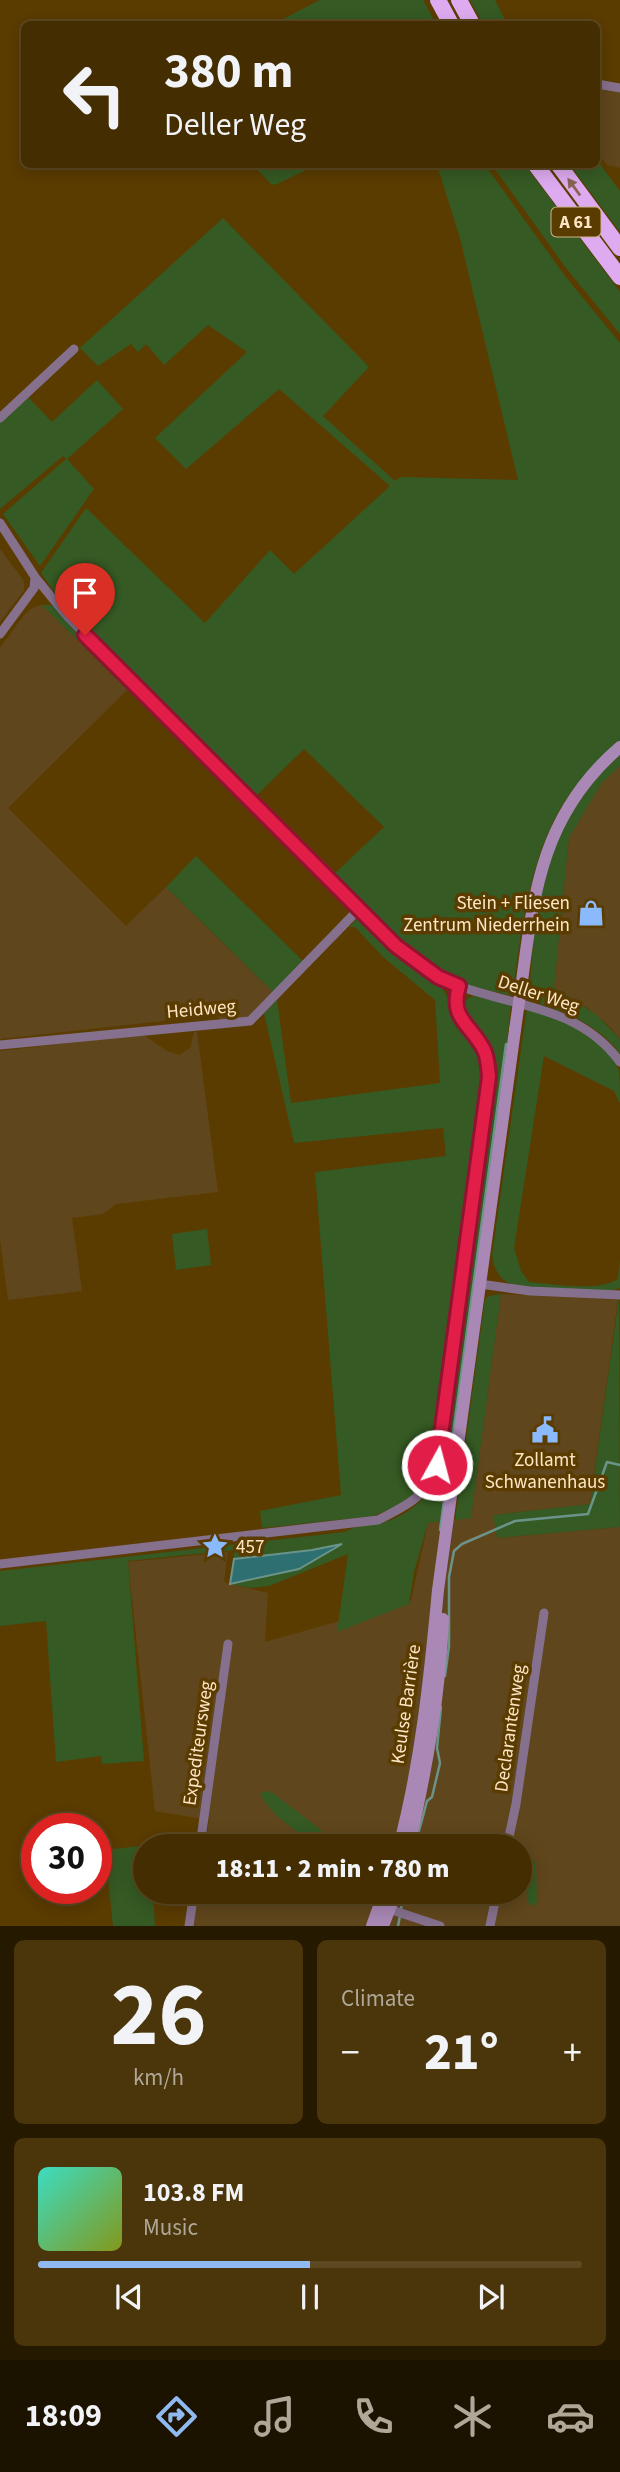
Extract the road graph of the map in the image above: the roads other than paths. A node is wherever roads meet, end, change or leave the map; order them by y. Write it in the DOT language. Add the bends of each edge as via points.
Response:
graph roads {
  1 [pos="438,0"];
  2 [pos="459,0"];
  3 [pos="449,21"];
  4 [pos="470,21"];
  5 [pos="600,85"];
  6 [pos="620,89"];
  7 [pos="538,168"];
  8 [pos="561,168"];
  9 [pos="620,248"];
  10 [pos="620,277"];
  11 [pos="74,349"];
  12 [pos="0,418"];
  13 [pos="2,528"];
  14 [pos="35,577"];
  15 [pos="0,634"];
  16 [pos="620,747"];
  17 [pos="359,909"];
  18 [pos="459,986"];
  19 [pos="0,1045"];
  20 [pos="620,1062"];
  21 [pos="480,1284"];
  22 [pos="620,1295"];
  23 [pos="0,1564"];
  24 [pos="442,1567"];
  25 [pos="544,1614"];
  26 [pos="228,1644"];
  27 [pos="202,1834"];
  28 [pos="402,1834"];
  29 [pos="412,1834"];
  30 [pos="510,1834"];
  31 [pos="192,1904"];
  32 [pos="380,1904"];
  33 [pos="392,1904"];
  34 [pos="495,1904"];
  35 [pos="390,1909"];
  36 [pos="189,1926"];
  37 [pos="372,1926"];
  38 [pos="383,1926"];
  39 [pos="440,1926"];
  40 [pos="490,1926"];
  1 -- 3 [label="highway"];
  2 -- 4 [label="highway"];
  5 -- 6 [label="street"];
  7 -- 10 [label="highway, A 61"];
  9 -- 8 [label="highway, A 61, one-way"];
  11 -- 12 [label="street"];
  13 -- 14 [label="street, Deller Weg"];
  14 -- 15 [label="street" via="34,588"];
  14 -- 17 [label="street, Deller Weg" via="94,644"];
  16 -- 21 [label="main road, Keulse Barrière, bridge" via="585,784 546,852 532,908"];
  17 -- 18 [label="street, Deller Weg" via="417,964"];
  17 -- 19 [label="street, Heidweg" via="250,1021"];
  18 -- 20 [label="street, Deller Weg" via="566,1017 593,1033"];
  18 -- 23 [label="street" via="456,1009 484,1050 489,1077 437,1465 426,1490 407,1505 364,1523"];
  21 -- 22 [label="street"];
  21 -- 24 [label="main road, Keulse Barrière"];
  24 -- 28 [label="main road, Keulse Barrière" via="414,1782"];
  24 -- 29 [label="main road, Keulse Barrière" via="442,1660 429,1755"];
  25 -- 30 [label="street, Declarantenweg"];
  26 -- 27 [label="street, Expediteursweg"];
  31 -- 36 [label="street"];
  32 -- 37 [label="main road"];
  33 -- 35 [label="main road"];
  34 -- 40 [label="street"];
  35 -- 38 [label="main road"];
  35 -- 39 [label="street"];
}
